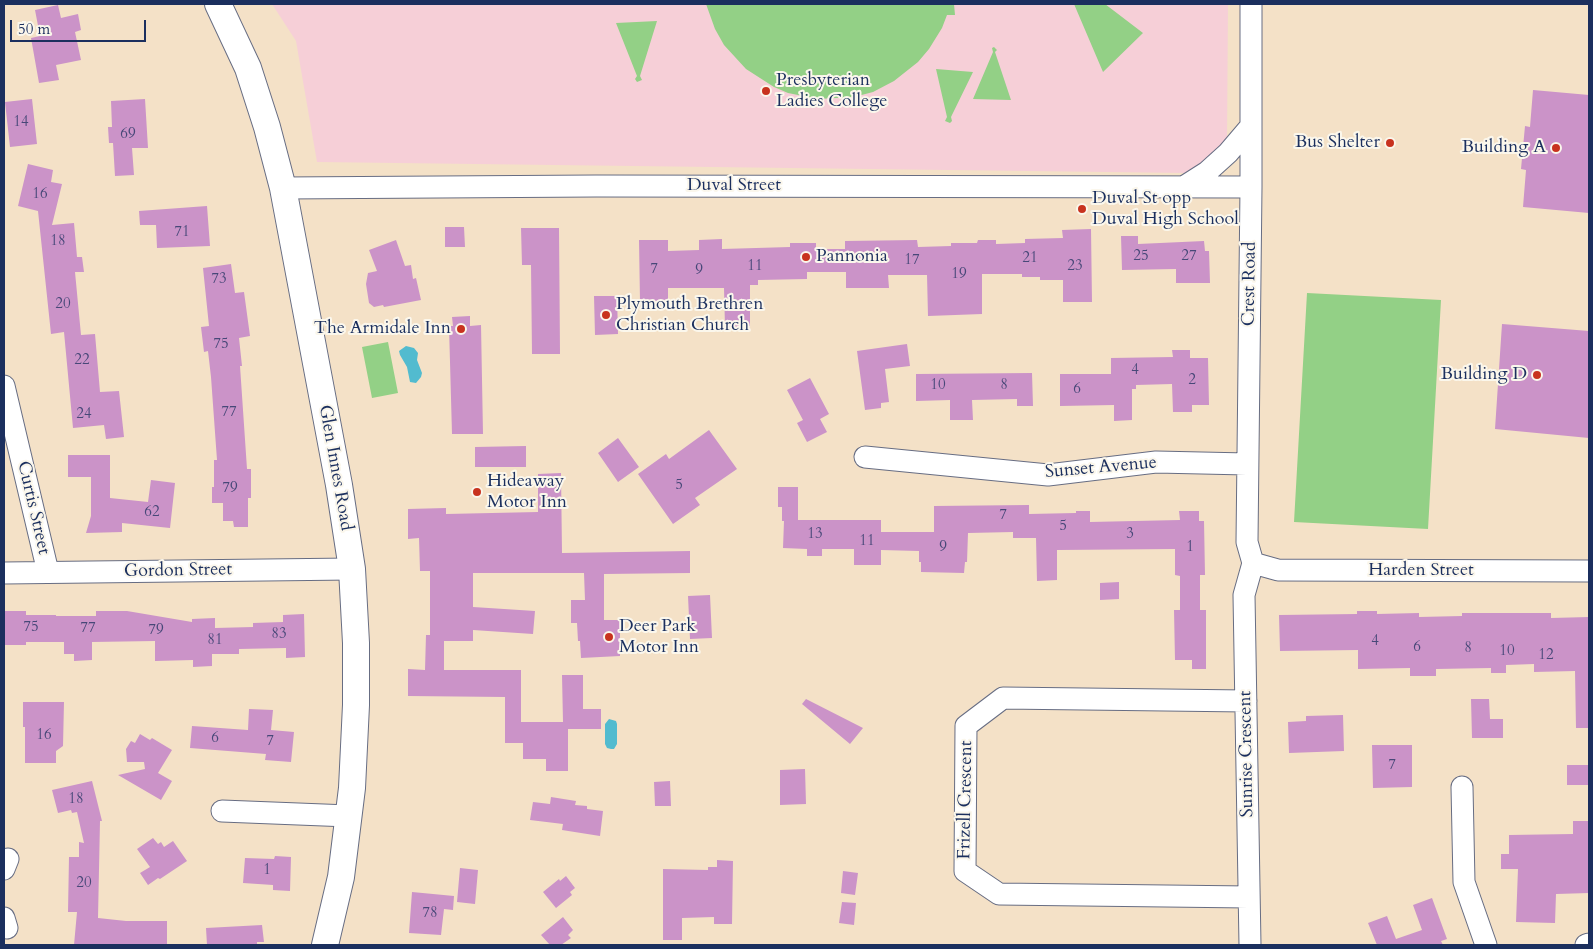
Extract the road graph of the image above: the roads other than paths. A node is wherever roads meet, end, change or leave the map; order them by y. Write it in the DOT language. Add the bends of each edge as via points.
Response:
graph roads {
  1 [pos="218,4"];
  2 [pos="1251,4"];
  3 [pos="1251,126"];
  4 [pos="1185,186"];
  5 [pos="1251,187"];
  6 [pos="283,188"];
  7 [pos="4,386"];
  8 [pos="866,457"];
  9 [pos="1247,464"];
  10 [pos="1253,563"];
  11 [pos="352,569"];
  12 [pos="48,572"];
  13 [pos="1589,572"];
  14 [pos="4,573"];
  15 [pos="1246,701"];
  16 [pos="1462,787"];
  17 [pos="222,811"];
  18 [pos="349,816"];
  19 [pos="1249,897"];
  20 [pos="325,945"];
  21 [pos="1250,945"];
  22 [pos="1486,945"];
  1 -- 6 [label="main road, Glen Innes Road" via="248,68"];
  2 -- 3 [label="street, Crest Road"];
  3 -- 4 [label="street" via="1228,153"];
  3 -- 5 [label="street, Crest Road"];
  4 -- 5 [label="street, Duval Street"];
  4 -- 6 [label="street, Duval Street"];
  5 -- 9 [label="street, Crest Road"];
  6 -- 11 [label="main road, Glen Innes Road"];
  7 -- 12 [label="street, Curtis Street"];
  8 -- 9 [label="street, Sunset Avenue" via="1048,475 1156,462"];
  9 -- 10 [label="street, Crest Road" via="1247,542"];
  10 -- 13 [label="street, Harden Street" via="1278,570"];
  10 -- 15 [label="street, Sunrise Crescent" via="1244,595"];
  11 -- 12 [label="street, Gordon Street"];
  11 -- 18 [label="main road, Glen Innes Road" via="356,705"];
  12 -- 14 [label="street, Gordon Street"];
  15 -- 19 [label="street, Sunrise Crescent"];
  15 -- 19 [label="street, Frizell Crescent" via="1003,698 966,726 965,871 998,894"];
  16 -- 22 [label="street" via="1464,882"];
  17 -- 18 [label="street"];
  18 -- 20 [label="main road, Glen Innes Road" via="337,896"];
  19 -- 21 [label="street, Sunrise Crescent"];
}
